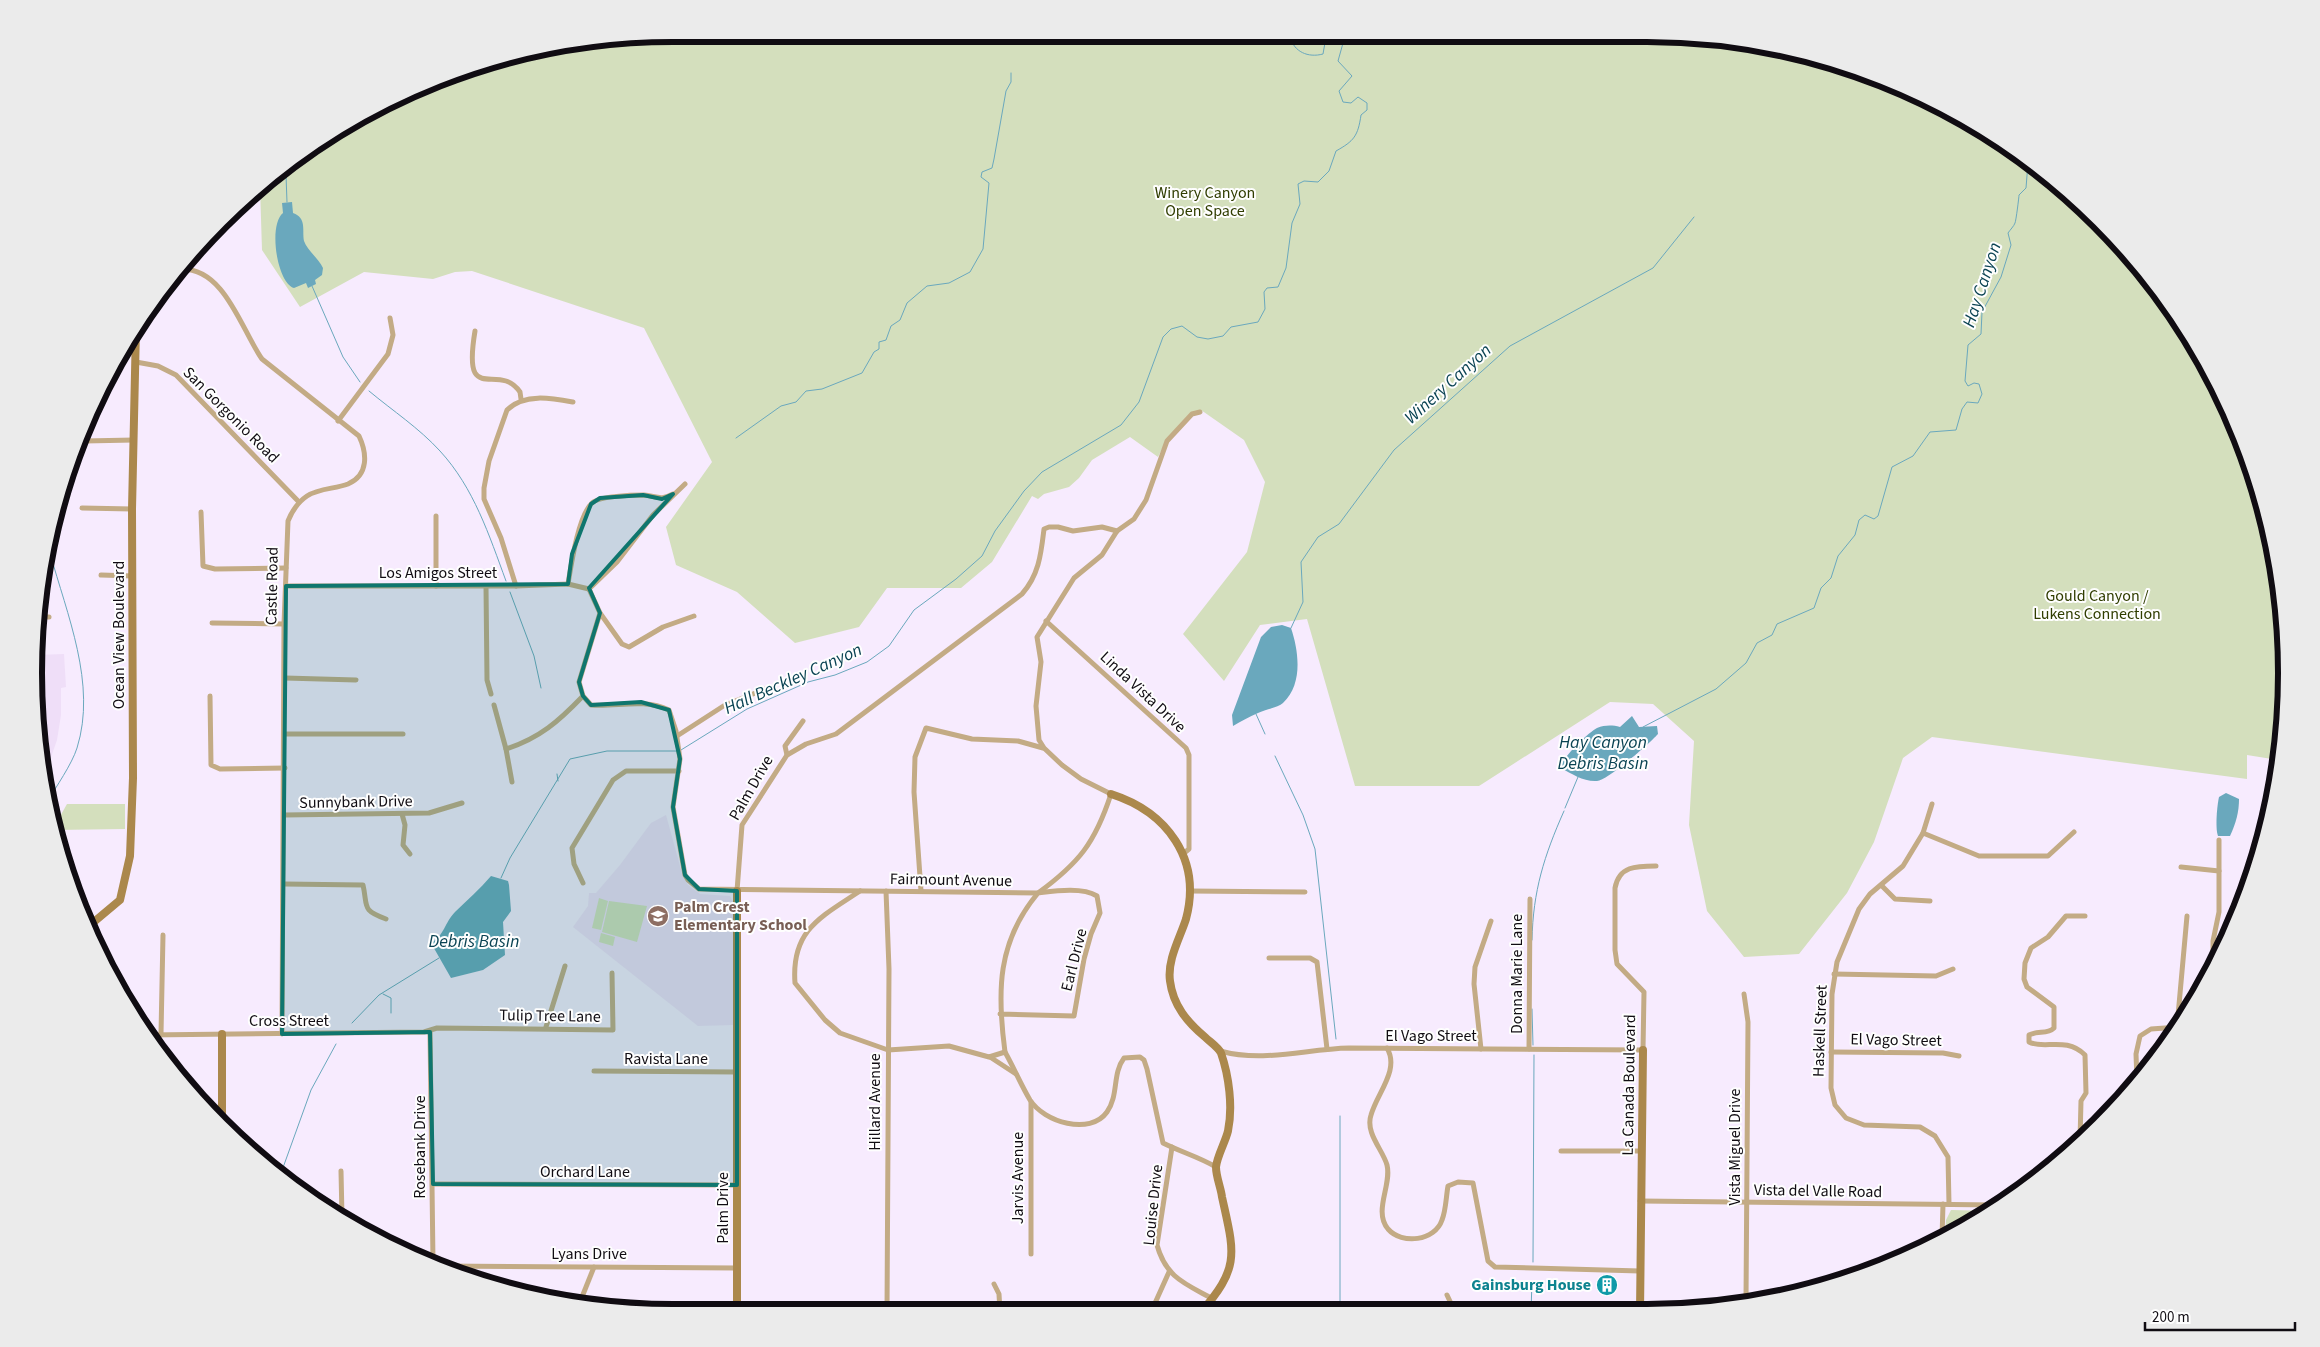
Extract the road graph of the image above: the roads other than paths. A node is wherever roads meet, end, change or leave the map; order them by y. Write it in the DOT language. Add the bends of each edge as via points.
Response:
graph roads {
  1 [pos="188,271"];
  2 [pos="390,318"];
  3 [pos="475,331"];
  4 [pos="136,344"];
  5 [pos="136,362"];
  6 [pos="520,400"];
  7 [pos="572,402"];
  8 [pos="1200,412"];
  9 [pos="338,421"];
  10 [pos="134,440"];
  11 [pos="88,441"];
  12 [pos="685,484"];
  13 [pos="673,494"];
  14 [pos="299,502"];
  15 [pos="82,508"];
  16 [pos="132,509"];
  17 [pos="201,512"];
  18 [pos="436,516"];
  19 [pos="1117,531"];
  20 [pos="286,568"];
  21 [pos="101,575"];
  22 [pos="133,576"];
  23 [pos="568,584"];
  24 [pos="286,586"];
  25 [pos="436,586"];
  26 [pos="486,586"];
  27 [pos="516,586"];
  28 [pos="590,589"];
  29 [pos="600,613"];
  30 [pos="694,616"];
  31 [pos="45,617"];
  32 [pos="49,617"];
  33 [pos="1046,621"];
  34 [pos="212,623"];
  35 [pos="284,624"];
  36 [pos="285,678"];
  37 [pos="356,680"];
  38 [pos="768,688"];
  39 [pos="491,694"];
  40 [pos="210,696"];
  41 [pos="583,696"];
  42 [pos="494,705"];
  43 [pos="803,721"];
  44 [pos="285,734"];
  45 [pos="403,734"];
  46 [pos="677,736"];
  47 [pos="1044,748"];
  48 [pos="506,749"];
  49 [pos="786,755"];
  50 [pos="285,768"];
  51 [pos="679,771"];
  52 [pos="512,782"];
  53 [pos="1111,794"];
  54 [pos="462,803"];
  55 [pos="1932,804"];
  56 [pos="402,814"];
  57 [pos="284,815"];
  58 [pos="2074,832"];
  59 [pos="1923,833"];
  60 [pos="2219,840"];
  61 [pos="410,854"];
  62 [pos="1183,854"];
  63 [pos="1656,866"];
  64 [pos="2181,867"];
  65 [pos="2220,870"];
  66 [pos="583,883"];
  67 [pos="284,884"];
  68 [pos="1882,886"];
  69 [pos="737,891"];
  70 [pos="860,891"];
  71 [pos="886,891"];
  72 [pos="921,891"];
  73 [pos="1190,891"];
  74 [pos="1304,892"];
  75 [pos="1038,893"];
  76 [pos="1530,899"];
  77 [pos="1930,902"];
  78 [pos="2085,916"];
  79 [pos="2186,916"];
  80 [pos="386,919"];
  81 [pos="1491,920"];
  82 [pos="94,922"];
  83 [pos="163,935"];
  84 [pos="2212,952"];
  85 [pos="1269,958"];
  86 [pos="565,966"];
  87 [pos="1953,970"];
  88 [pos="612,973"];
  89 [pos="1834,974"];
  90 [pos="1744,994"];
  91 [pos="2179,1011"];
  92 [pos="1000,1014"];
  93 [pos="546,1028"];
  94 [pos="2168,1028"];
  95 [pos="430,1031"];
  96 [pos="156,1034"];
  97 [pos="161,1034"];
  98 [pos="222,1034"];
  99 [pos="282,1034"];
  100 [pos="1327,1048"];
  101 [pos="1387,1048"];
  102 [pos="1481,1049"];
  103 [pos="1529,1049"];
  104 [pos="888,1050"];
  105 [pos="1643,1050"];
  106 [pos="1220,1051"];
  107 [pos="1005,1052"];
  108 [pos="1831,1052"];
  109 [pos="1959,1056"];
  110 [pos="989,1057"];
  111 [pos="594,1071"];
  112 [pos="2137,1071"];
  113 [pos="737,1072"];
  114 [pos="1019,1076"];
  115 [pos="1031,1102"];
  116 [pos="222,1115"];
  117 [pos="2080,1132"];
  118 [pos="1172,1147"];
  119 [pos="1561,1151"];
  120 [pos="1640,1151"];
  121 [pos="1216,1167"];
  122 [pos="341,1171"];
  123 [pos="433,1184"];
  124 [pos="737,1185"];
  125 [pos="1640,1201"];
  126 [pos="1748,1202"];
  127 [pos="1946,1204"];
  128 [pos="1986,1205"];
  129 [pos="342,1210"];
  130 [pos="1943,1230"];
  131 [pos="1031,1254"];
  132 [pos="433,1256"];
  133 [pos="458,1266"];
  134 [pos="594,1266"];
  135 [pos="737,1268"];
  136 [pos="1640,1271"];
  137 [pos="1169,1272"];
  138 [pos="994,1284"];
  139 [pos="1447,1295"];
  140 [pos="1746,1296"];
  141 [pos="582,1297"];
  142 [pos="1213,1299"];
  143 [pos="736,1304"];
  144 [pos="887,1304"];
  145 [pos="999,1304"];
  146 [pos="1155,1304"];
  147 [pos="1208,1304"];
  148 [pos="1451,1304"];
  149 [pos="1640,1304"];
  1 -- 9 [label="street" via="203,275 225,293 250,342 262,358"];
  2 -- 9 [label="street" via="392,342 385,360"];
  3 -- 6 [label="street" via="471,355 475,375 510,383 520,392"];
  4 -- 5 [label="street, Ocean View Boulevard"];
  5 -- 10 [label="street, Ocean View Boulevard"];
  5 -- 14 [label="street, San Gorgonio Road" via="158,366 176,375"];
  6 -- 7 [label="street"];
  6 -- 27 [label="street" via="508,410 489,461 484,488 484,499"];
  8 -- 19 [label="street" via="1192,414 1167,441 1146,500 1134,519"];
  9 -- 14 [label="street" via="359,436 366,450 364,465 349,484 308,495"];
  10 -- 11 [label="street"];
  10 -- 16 [label="street, Ocean View Boulevard"];
  12 -- 13 [label="street"];
  13 -- 23 [label="street" via="662,499 643,495 600,498 591,504 572,554"];
  13 -- 28 [label="street" via="652,515 617,562"];
  14 -- 20 [label="street, Castle Road" via="288,520"];
  15 -- 16 [label="street"];
  16 -- 22 [label="street, Ocean View Boulevard"];
  17 -- 20 [label="street" via="203,566 215,570"];
  18 -- 25 [label="street"];
  19 -- 33 [label="street" via="1102,555 1074,578"];
  19 -- 49 [label="street, Palm Drive" via="1102,527 1073,531 1050,526 1044,529 1038,567 1032,583 1022,594 836,734"];
  20 -- 24 [label="street, Castle Road"];
  21 -- 22 [label="street"];
  22 -- 82 [label="street, Ocean View Boulevard" via="130,856 120,900"];
  23 -- 27 [label="street, Los Amigos Street"];
  23 -- 28 [label="street, Los Amigos Street"];
  24 -- 25 [label="street, Los Amigos Street"];
  24 -- 35 [label="street, Castle Road"];
  25 -- 26 [label="street, Los Amigos Street"];
  26 -- 27 [label="street, Los Amigos Street"];
  26 -- 39 [label="street" via="487,680"];
  28 -- 29 [label="street"];
  29 -- 30 [label="street" via="622,644 629,647 663,627"];
  29 -- 41 [label="street" via="579,682"];
  31 -- 32 [label="street"];
  33 -- 47 [label="street" via="1037,637 1041,662 1036,706 1039,740"];
  33 -- 62 [label="street, Linda Vista Drive" via="1186,748 1189,755 1191,832 1189,850"];
  34 -- 35 [label="street"];
  35 -- 36 [label="street, Castle Road"];
  36 -- 37 [label="street"];
  36 -- 44 [label="street, Castle Road"];
  38 -- 46 [label="street" via="730,702"];
  40 -- 50 [label="street" via="211,765 220,769"];
  41 -- 46 [label="street, Fairmount Avenue" via="591,705 656,704 669,710"];
  41 -- 48 [label="street" via="557,722 528,742"];
  42 -- 48 [label="street"];
  43 -- 49 [label="street" via="785,746"];
  44 -- 45 [label="street"];
  44 -- 50 [label="street, Castle Road"];
  46 -- 51 [label="street, Fairmount Avenue"];
  47 -- 53 [label="street" via="1081,779"];
  47 -- 72 [label="street" via="1018,740 972,739 926,728 915,757 914,792"];
  48 -- 52 [label="street"];
  49 -- 69 [label="street, Palm Drive" via="742,825"];
  50 -- 57 [label="street, Castle Road"];
  51 -- 66 [label="street" via="626,771 613,780 572,848 574,864"];
  51 -- 69 [label="street, Fairmount Avenue" via="673,807 685,875 700,889"];
  53 -- 62 [label="street" via="1151,813 1172,835"];
  53 -- 75 [label="street" via="1087,848 1075,863"];
  54 -- 56 [label="street, Sunnybank Drive" via="429,813"];
  55 -- 59 [label="street, Haskell Street"];
  56 -- 57 [label="street, Sunnybank Drive"];
  56 -- 61 [label="street" via="405,825 403,845"];
  57 -- 67 [label="street, Castle Road"];
  58 -- 59 [label="street" via="2048,856 1999,857 1979,856"];
  59 -- 68 [label="street, Haskell Street" via="1903,866"];
  60 -- 65 [label="street"];
  62 -- 73 [label="street"];
  63 -- 105 [label="street, La Canada Boulevard" via="1637,866 1621,872 1614,888 1615,950 1620,968 1644,992"];
  64 -- 65 [label="street"];
  65 -- 84 [label="street" via="2219,912"];
  67 -- 80 [label="street" via="362,885 365,906 370,913"];
  67 -- 99 [label="street, Castle Road"];
  68 -- 77 [label="street" via="1895,899"];
  68 -- 89 [label="street, Haskell Street" via="1870,894 1859,909"];
  69 -- 70 [label="street, Fairmount Avenue"];
  69 -- 113 [label="street, Palm Drive"];
  70 -- 71 [label="street, Fairmount Avenue"];
  70 -- 104 [label="street" via="814,921 795,954 795,983 840,1033"];
  71 -- 72 [label="street, Fairmount Avenue"];
  71 -- 104 [label="street, Hillard Avenue"];
  72 -- 75 [label="street, Fairmount Avenue"];
  73 -- 74 [label="street"];
  73 -- 106 [label="street" via="1170,979 1181,1012"];
  75 -- 92 [label="street" via="1012,934 1004,956 999,992"];
  75 -- 92 [label="street, Earl Drive" via="1088,892 1097,896 1100,906 1084,959 1074,1016"];
  76 -- 103 [label="street, Donna Marie Lane"];
  78 -- 117 [label="street" via="2066,916 2048,937 2031,948 2025,963 2024,979 2033,993 2054,1007 2054,1028 2045,1033 2034,1032 2029,1035 2029,1042 2033,1045 2058,1043 2080,1050 2085,1055 2086,1093 2081,1102"];
  79 -- 91 [label="street"];
  81 -- 102 [label="street, Donna Marie Lane" via="1475,967"];
  83 -- 97 [label="street"];
  85 -- 100 [label="street" via="1310,958 1317,962"];
  86 -- 93 [label="street"];
  87 -- 89 [label="street" via="1936,976"];
  88 -- 93 [label="street, Tulip Tree Lane" via="613,1030"];
  89 -- 108 [label="street, Haskell Street"];
  90 -- 126 [label="street, Vista Miguel Drive" via="1748,1022"];
  92 -- 107 [label="street"];
  93 -- 95 [label="street, Tulip Tree Lane" via="437,1028"];
  94 -- 112 [label="street" via="2151,1029 2140,1036"];
  95 -- 99 [label="street, Cross Street"];
  95 -- 123 [label="street, Rosebank Drive"];
  96 -- 97 [label="street, Cross Street"];
  97 -- 98 [label="street, Cross Street"];
  98 -- 99 [label="street, Cross Street"];
  98 -- 116 [label="street"];
  100 -- 101 [label="street, El Vago Street"];
  100 -- 106 [label="street, El Vago Street" via="1272,1057 1241,1057"];
  101 -- 102 [label="street, El Vago Street"];
  101 -- 136 [label="street" via="1392,1057 1392,1067 1370,1118 1375,1142 1387,1166 1382,1216 1388,1229 1402,1238 1417,1240 1432,1233 1442,1222 1448,1186 1458,1182 1473,1183 1488,1261 1495,1267"];
  102 -- 103 [label="street, El Vago Street"];
  103 -- 105 [label="street, El Vago Street"];
  104 -- 110 [label="street" via="949,1046"];
  104 -- 144 [label="street, Hillard Avenue"];
  105 -- 120 [label="street, La Canada Boulevard"];
  106 -- 121 [label="street" via="1230,1102 1228,1131"];
  107 -- 110 [label="street"];
  107 -- 114 [label="street"];
  108 -- 109 [label="street, El Vago Street"];
  108 -- 127 [label="street, Haskell Street" via="1832,1097 1846,1118 1864,1125 1920,1127 1941,1141 1948,1157"];
  110 -- 114 [label="street"];
  111 -- 113 [label="street, Ravista Lane"];
  113 -- 124 [label="street, Palm Drive"];
  114 -- 115 [label="street"];
  115 -- 118 [label="street" via="1060,1122 1090,1125 1106,1114 1112,1103 1116,1094 1118,1066 1128,1056 1140,1057 1147,1069 1161,1138 1163,1143"];
  115 -- 131 [label="street, Jarvis Avenue"];
  118 -- 121 [label="street"];
  118 -- 137 [label="street, Louise Drive" via="1157,1245"];
  119 -- 120 [label="street"];
  120 -- 125 [label="street, La Canada Boulevard"];
  121 -- 142 [label="street" via="1232,1257 1228,1273"];
  122 -- 129 [label="street"];
  123 -- 124 [label="street, Orchard Lane"];
  123 -- 132 [label="street, Rosebank Drive"];
  124 -- 135 [label="street, Palm Drive"];
  125 -- 126 [label="street, Vista del Valle Road"];
  125 -- 136 [label="street, La Canada Boulevard"];
  126 -- 127 [label="street, Vista del Valle Road"];
  126 -- 140 [label="street, Vista Miguel Drive"];
  127 -- 128 [label="street, Vista del Valle Road"];
  127 -- 130 [label="street, Haskell Street"];
  133 -- 134 [label="street, Lyans Drive"];
  134 -- 135 [label="street, Lyans Drive"];
  134 -- 141 [label="street"];
  135 -- 143 [label="street, Palm Drive"];
  136 -- 149 [label="street, La Canada Boulevard"];
  137 -- 142 [label="street"];
  137 -- 146 [label="street"];
  138 -- 145 [label="street"];
  139 -- 148 [label="street"];
  142 -- 147 [label="street"];
}
